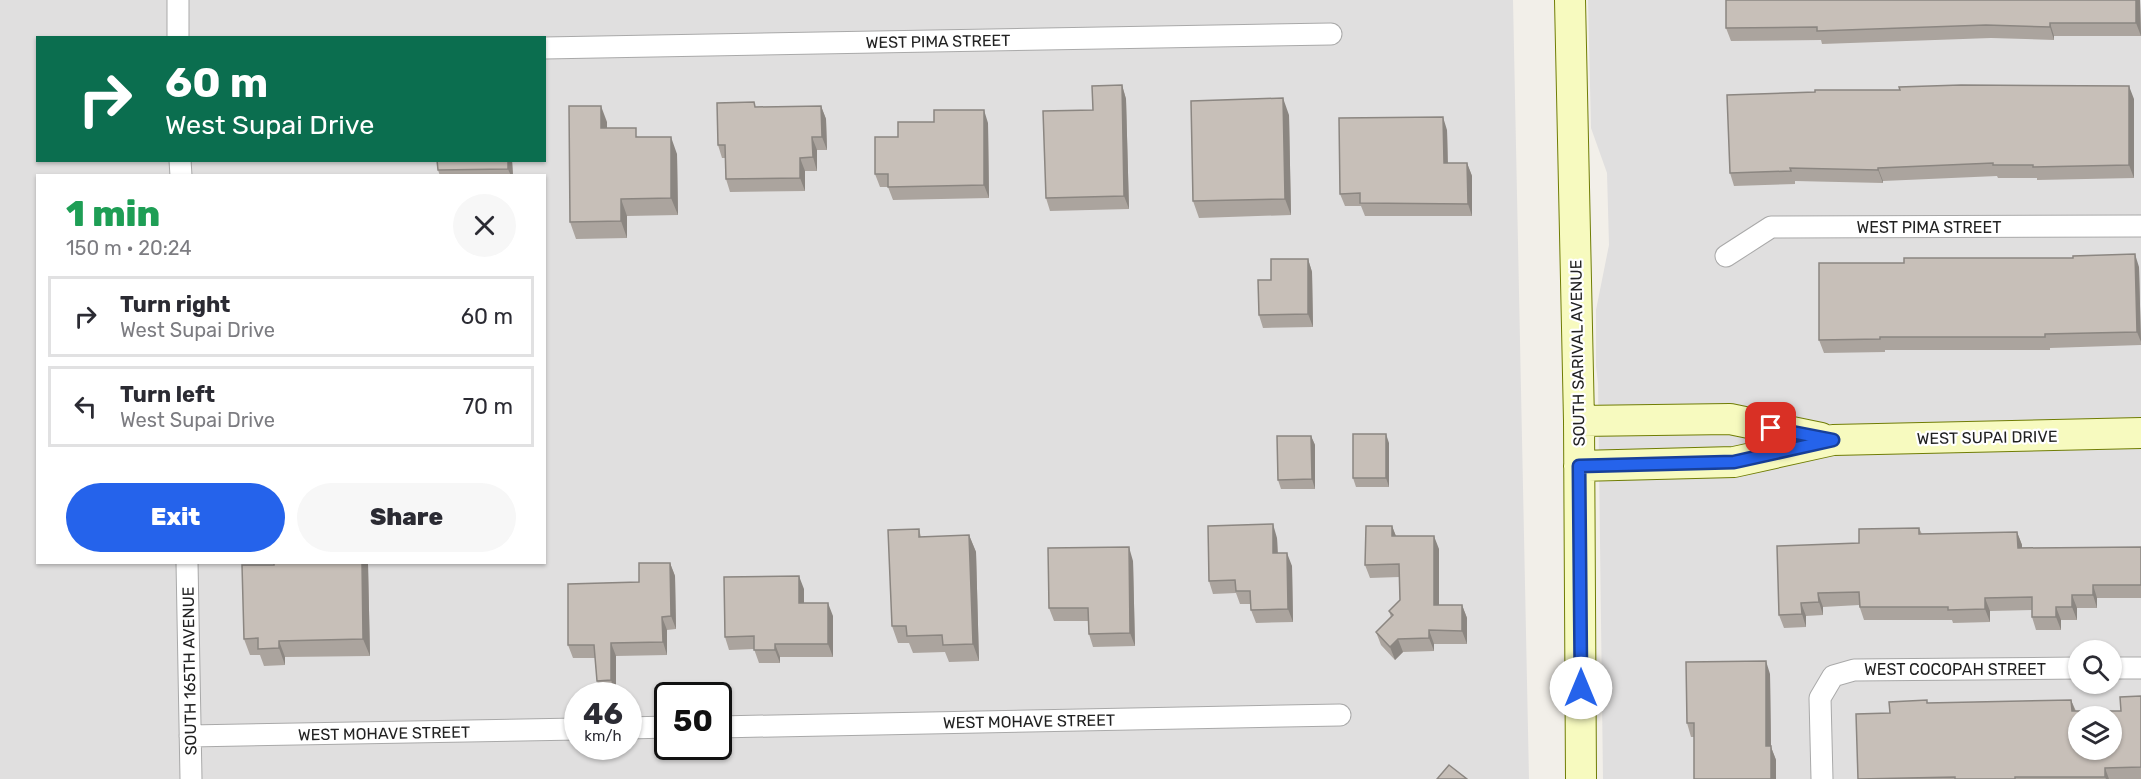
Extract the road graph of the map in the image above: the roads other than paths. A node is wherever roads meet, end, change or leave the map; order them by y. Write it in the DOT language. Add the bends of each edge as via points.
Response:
graph roads {
  1 [pos="178,0"];
  2 [pos="1570,0"];
  3 [pos="1331,34"];
  4 [pos="178,36"];
  5 [pos="546,48"];
  6 [pos="2141,226"];
  7 [pos="1726,256"];
  8 [pos="1579,421"];
  9 [pos="2141,433"];
  10 [pos="1833,440"];
  11 [pos="1579,466"];
  12 [pos="188,564"];
  13 [pos="2068,668"];
  14 [pos="2122,668"];
  15 [pos="2141,668"];
  16 [pos="1340,715"];
  17 [pos="732,726"];
  18 [pos="564,729"];
  19 [pos="190,736"];
  20 [pos="191,779"];
  21 [pos="1581,779"];
  22 [pos="1822,779"];
  1 -- 4 [label="street"];
  2 -- 8 [label="street, SOUTH SARIVAL AVENUE"];
  3 -- 5 [label="street, WEST PIMA STREET"];
  6 -- 7 [label="street, WEST PIMA STREET" via="1771,227"];
  8 -- 10 [label="street, WEST SUPAI DRIVE" via="1730,419"];
  8 -- 11 [label="street, SOUTH SARIVAL AVENUE"];
  9 -- 10 [label="street, WEST SUPAI DRIVE"];
  10 -- 11 [label="street, WEST SUPAI DRIVE" via="1734,462"];
  11 -- 21 [label="street, SOUTH SARIVAL AVENUE"];
  12 -- 19 [label="street, SOUTH 165TH AVENUE"];
  13 -- 22 [label="street, WEST COCOPAH STREET" via="1854,669 1833,676 1820,698"];
  14 -- 15 [label="street"];
  16 -- 17 [label="street, WEST MOHAVE STREET"];
  18 -- 19 [label="street, WEST MOHAVE STREET"];
  19 -- 20 [label="street, SOUTH 165TH AVENUE"];
}
